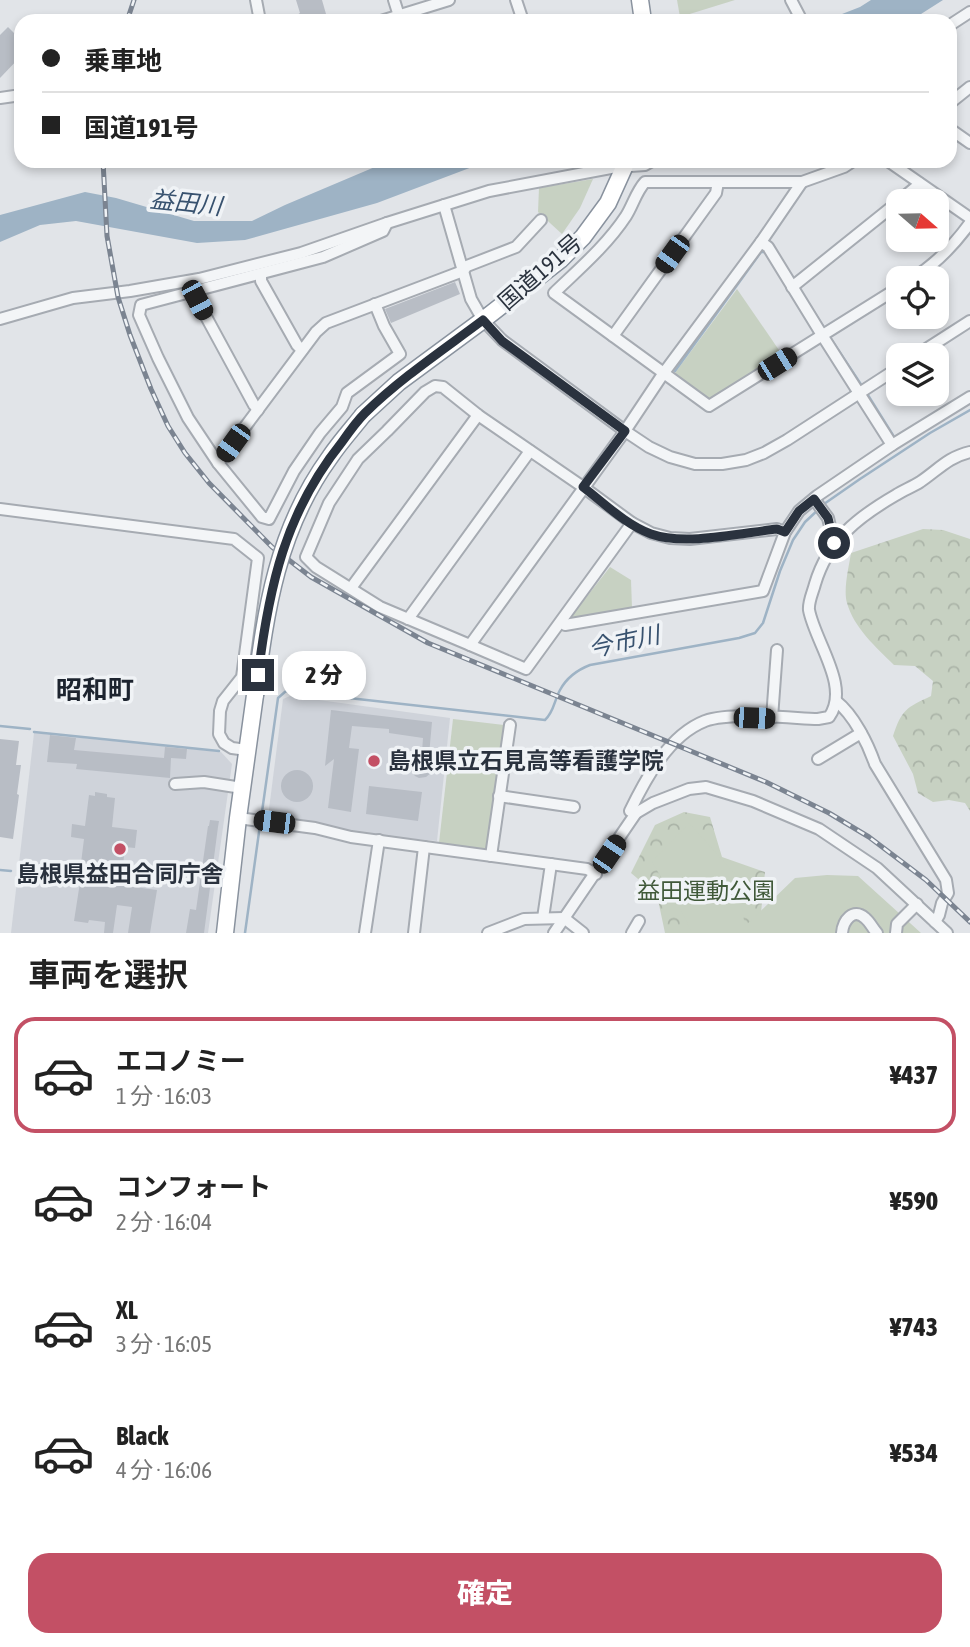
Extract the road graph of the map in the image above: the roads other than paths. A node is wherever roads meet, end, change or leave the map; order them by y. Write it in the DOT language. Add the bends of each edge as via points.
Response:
graph roads {
  1 [pos="449,0"];
  2 [pos="405,14"];
  3 [pos="602,168"];
  4 [pos="624,168"];
  5 [pos="841,168"];
  6 [pos="898,168"];
  7 [pos="718,182"];
  8 [pos="802,182"];
  9 [pos="919,183"];
  10 [pos="914,189"];
  11 [pos="444,205"];
  12 [pos="886,212"];
  13 [pos="541,220"];
  14 [pos="970,221"];
  15 [pos="387,223"];
  16 [pos="761,242"];
  17 [pos="930,266"];
  18 [pos="463,271"];
  19 [pos="261,275"];
  20 [pos="792,287"];
  21 [pos="194,292"];
  22 [pos="886,295"];
  23 [pos="375,304"];
  24 [pos="0,319"];
  25 [pos="483,320"];
  26 [pos="970,321"];
  27 [pos="822,335"];
  28 [pos="613,336"];
  29 [pos="936,343"];
  30 [pos="302,350"];
  31 [pos="663,374"];
  32 [pos="886,376"];
  33 [pos="859,393"];
  34 [pos="970,397"];
  35 [pos="257,410"];
  36 [pos="478,415"];
  37 [pos="625,431"];
  38 [pos="892,445"];
  39 [pos="530,451"];
  40 [pos="970,452"];
  41 [pos="218,463"];
  42 [pos="583,487"];
  43 [pos="815,500"];
  44 [pos="0,509"];
  45 [pos="632,523"];
  46 [pos="785,532"];
  47 [pos="834,543"];
  48 [pos="351,589"];
  49 [pos="408,619"];
  50 [pos="561,622"];
  51 [pos="470,645"];
  52 [pos="777,650"];
  53 [pos="836,701"];
  54 [pos="772,718"];
  55 [pos="510,725"];
  56 [pos="861,733"];
  57 [pos="247,750"];
  58 [pos="818,759"];
  59 [pos="175,784"];
  60 [pos="242,788"];
  61 [pos="499,796"];
  62 [pos="574,807"];
  63 [pos="636,813"];
  64 [pos="238,818"];
  65 [pos="379,841"];
  66 [pos="424,847"];
  67 [pos="491,856"];
  68 [pos="551,864"];
  69 [pos="596,874"];
  70 [pos="917,904"];
  71 [pos="542,918"];
  72 [pos="565,918"];
  73 [pos="639,921"];
  74 [pos="935,922"];
  75 [pos="225,933"];
  76 [pos="365,933"];
  77 [pos="414,933"];
  78 [pos="488,933"];
  79 [pos="554,933"];
  80 [pos="583,933"];
  81 [pos="632,933"];
  82 [pos="842,933"];
  83 [pos="877,933"];
  84 [pos="896,933"];
  85 [pos="947,933"];
  1 -- 2 [label="street"];
  3 -- 11 [label="street"];
  4 -- 25 [label="highway, 国道191号" via="608,203 583,237"];
  5 -- 8 [label="street"];
  6 -- 9 [label="street"];
  7 -- 8 [label="street"];
  7 -- 28 [label="street" via="716,193"];
  7 -- 28 [label="street" via="645,182 626,216 596,253 554,293"];
  8 -- 16 [label="street"];
  9 -- 10 [label="street"];
  9 -- 14 [label="street"];
  11 -- 15 [label="street"];
  11 -- 18 [label="street"];
  12 -- 20 [label="street"];
  13 -- 18 [label="street" via="516,247"];
  14 -- 17 [label="street"];
  15 -- 19 [label="street" via="383,231 323,257"];
  15 -- 24 [label="street" via="212,276 73,298"];
  16 -- 20 [label="street"];
  16 -- 31 [label="street"];
  18 -- 23 [label="street"];
  18 -- 25 [label="street"];
  19 -- 21 [label="street"];
  19 -- 30 [label="street"];
  20 -- 27 [label="street"];
  21 -- 35 [label="street"];
  21 -- 41 [label="street" via="141,305 139,315 188,418"];
  22 -- 27 [label="street"];
  23 -- 30 [label="street" via="326,323"];
  23 -- 41 [label="street" via="400,354 347,393 342,407 294,471 269,519 262,517"];
  25 -- 37 [label="street" via="502,341"];
  25 -- 57 [label="highway, 国道191号, bridge" via="399,382 363,415 329,458 303,502 273,582"];
  26 -- 29 [label="street"];
  27 -- 31 [label="street" via="709,406"];
  27 -- 33 [label="street"];
  28 -- 31 [label="street"];
  30 -- 35 [label="street"];
  31 -- 37 [label="street"];
  32 -- 33 [label="street"];
  33 -- 37 [label="street" via="764,453 722,464 695,464 670,457"];
  33 -- 38 [label="street"];
  34 -- 38 [label="street"];
  35 -- 41 [label="street"];
  36 -- 39 [label="street"];
  36 -- 48 [label="street"];
  36 -- 48 [label="street" via="443,387 435,386 358,459 329,503 306,557"];
  37 -- 42 [label="street"];
  38 -- 43 [label="street"];
  39 -- 42 [label="street"];
  39 -- 49 [label="street"];
  40 -- 47 [label="street" via="953,457 894,496"];
  42 -- 45 [label="street"];
  42 -- 51 [label="street"];
  43 -- 46 [label="street" via="799,511"];
  43 -- 47 [label="street" via="826,516"];
  44 -- 57 [label="street" via="234,539 258,558 242,677 220,711 219,734 224,743"];
  45 -- 46 [label="street" via="670,538"];
  45 -- 50 [label="street"];
  46 -- 50 [label="street" via="763,591 565,625"];
  47 -- 53 [label="street" via="818,573 808,608 835,683"];
  48 -- 49 [label="street"];
  49 -- 51 [label="street"];
  50 -- 51 [label="street" via="526,669"];
  52 -- 54 [label="street"];
  53 -- 54 [label="street" via="829,716 818,719"];
  53 -- 56 [label="street"];
  54 -- 63 [label="street" via="717,718 687,732 640,789 630,811"];
  55 -- 61 [label="street"];
  56 -- 58 [label="street"];
  56 -- 74 [label="street" via="946,880 948,893"];
  57 -- 60 [label="highway, 国道191号"];
  59 -- 60 [label="street" via="204,782"];
  60 -- 64 [label="highway, 国道191号"];
  61 -- 62 [label="street"];
  61 -- 67 [label="street"];
  63 -- 69 [label="street"];
  63 -- 70 [label="street" via="690,789 706,788 744,798 819,829 877,868"];
  64 -- 65 [label="street"];
  64 -- 75 [label="highway, 国道191号"];
  65 -- 66 [label="street"];
  65 -- 76 [label="street"];
  66 -- 67 [label="street"];
  66 -- 77 [label="street"];
  67 -- 68 [label="street"];
  68 -- 69 [label="street"];
  68 -- 71 [label="street"];
  69 -- 72 [label="street"];
  70 -- 74 [label="street"];
  70 -- 84 [label="street" via="897,924"];
  71 -- 72 [label="street"];
  71 -- 78 [label="street" via="524,919"];
  72 -- 79 [label="street"];
  72 -- 80 [label="street"];
  73 -- 81 [label="street"];
  74 -- 85 [label="street"];
  82 -- 83 [label="street" via="843,923 857,914"];
}
